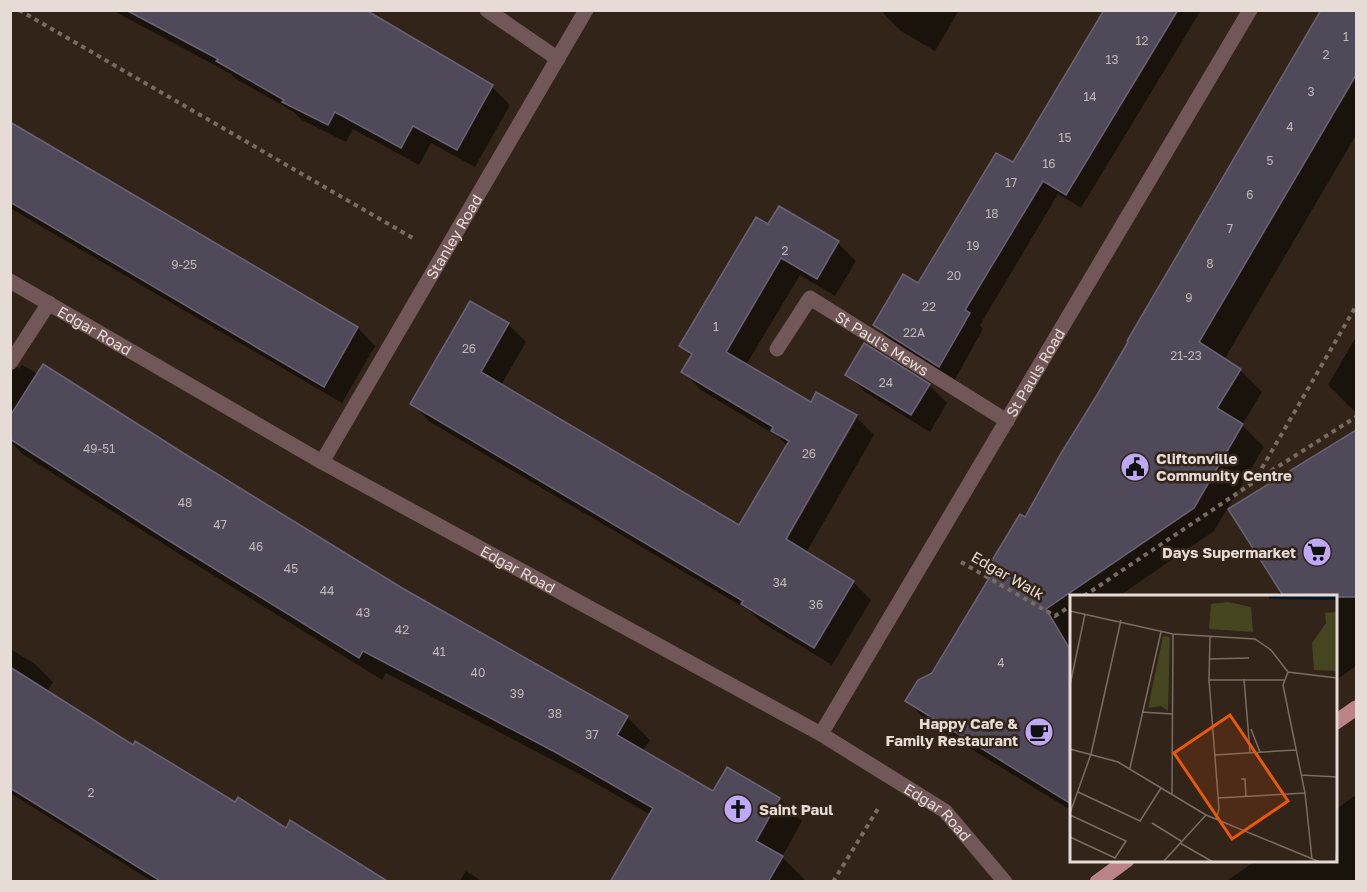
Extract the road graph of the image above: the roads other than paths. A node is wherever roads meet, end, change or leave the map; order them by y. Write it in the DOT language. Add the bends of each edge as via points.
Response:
graph roads {
  1 [pos="488,10"];
  2 [pos="586,10"];
  3 [pos="1250,10"];
  4 [pos="558,58"];
  5 [pos="10,281"];
  6 [pos="49,303"];
  7 [pos="777,349"];
  8 [pos="10,363"];
  9 [pos="1007,421"];
  10 [pos="322,462"];
  11 [pos="1356,708"];
  12 [pos="1337,721"];
  13 [pos="821,734"];
  14 [pos="1126,862"];
  15 [pos="1005,882"];
  16 [pos="1097,882"];
  1 -- 4 [label="street"];
  2 -- 4 [label="street, Stanley Road"];
  3 -- 9 [label="street, St Pauls Road"];
  4 -- 10 [label="street, Stanley Road"];
  5 -- 6 [label="street, Edgar Road"];
  6 -- 8 [label="street"];
  6 -- 10 [label="street, Edgar Road"];
  7 -- 9 [label="street, St Paul's Mews" via="810,298"];
  9 -- 13 [label="street, St Pauls Road"];
  10 -- 13 [label="street, Edgar Road"];
  11 -- 12 [label="main road"];
  13 -- 15 [label="street, Edgar Road" via="945,811"];
  14 -- 16 [label="main road"];
}
